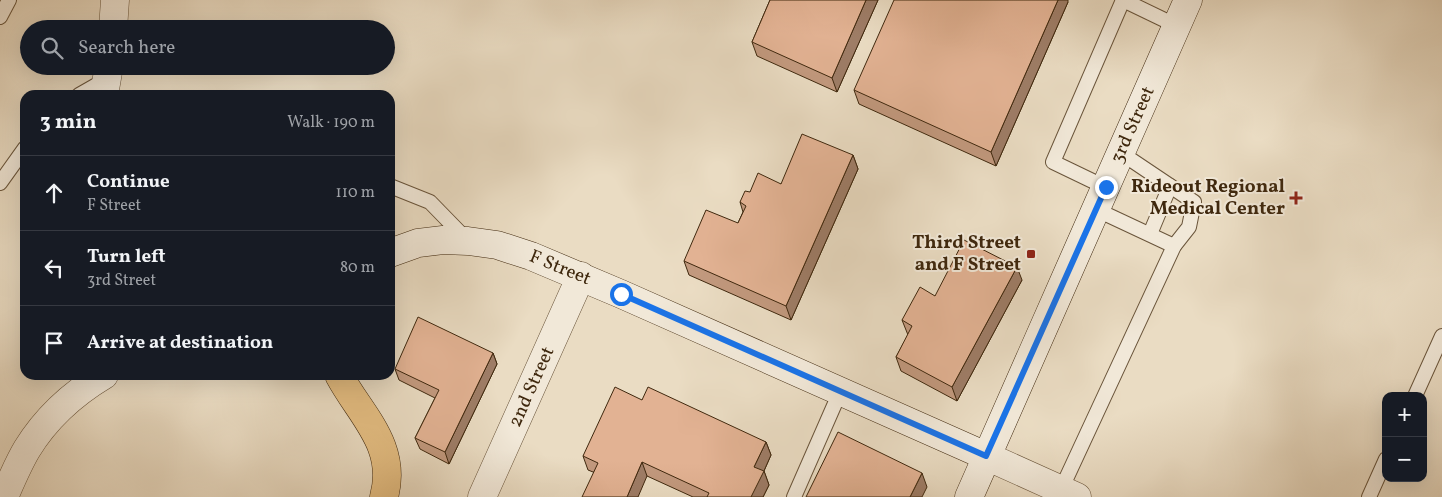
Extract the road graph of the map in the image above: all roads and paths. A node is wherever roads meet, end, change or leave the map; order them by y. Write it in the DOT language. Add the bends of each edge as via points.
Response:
graph roads {
  1 [pos="9,0"];
  2 [pos="115,0"];
  3 [pos="1123,0"];
  4 [pos="1188,0"];
  5 [pos="0,17"];
  6 [pos="114,20"];
  7 [pos="1177,26"];
  8 [pos="107,80"];
  9 [pos="88,90"];
  10 [pos="1121,153"];
  11 [pos="20,155"];
  12 [pos="0,183"];
  13 [pos="1170,186"];
  14 [pos="395,188"];
  15 [pos="1100,198"];
  16 [pos="1150,234"];
  17 [pos="468,241"];
  18 [pos="1174,246"];
  19 [pos="395,250"];
  20 [pos="581,276"];
  21 [pos="1442,336"];
  22 [pos="96,380"];
  23 [pos="336,380"];
  24 [pos="840,392"];
  25 [pos="1417,392"];
  26 [pos="986,456"];
  27 [pos="1382,469"];
  28 [pos="1065,495"];
  29 [pos="4,497"];
  30 [pos="384,497"];
  31 [pos="482,497"];
  32 [pos="794,497"];
  33 [pos="969,497"];
  34 [pos="1369,497"];
  1 -- 5 [label="lane"];
  2 -- 6 [label="main road"];
  3 -- 7 [label="lane"];
  3 -- 15 [label="lane" via="1053,162"];
  4 -- 7 [label="main road, 3rd Street"];
  7 -- 10 [label="main road, 3rd Street"];
  8 -- 9 [label="lane"];
  10 -- 13 [label="lane"];
  10 -- 15 [label="main road, 3rd Street"];
  11 -- 12 [label="lane"];
  13 -- 16 [label="lane"];
  13 -- 18 [label="lane" via="1194,202 1189,227"];
  14 -- 17 [label="lane" via="430,202"];
  15 -- 16 [label="lane"];
  15 -- 26 [label="main road, 3rd Street"];
  16 -- 18 [label="lane"];
  17 -- 19 [label="main road, F Street" via="418,243"];
  17 -- 20 [label="main road, F Street" via="497,245"];
  18 -- 28 [label="lane"];
  20 -- 24 [label="main road, F Street"];
  20 -- 31 [label="main road, 2nd Street"];
  21 -- 25 [label="lane"];
  22 -- 29 [label="main road" via="43,427 28,448"];
  23 -- 30 [label="highway" via="365,414 376,433 386,464"];
  24 -- 26 [label="main road, F Street"];
  24 -- 32 [label="lane"];
  26 -- 28 [label="main road, F Street"];
  26 -- 33 [label="main road, 3rd Street"];
  27 -- 34 [label="lane"];
}
